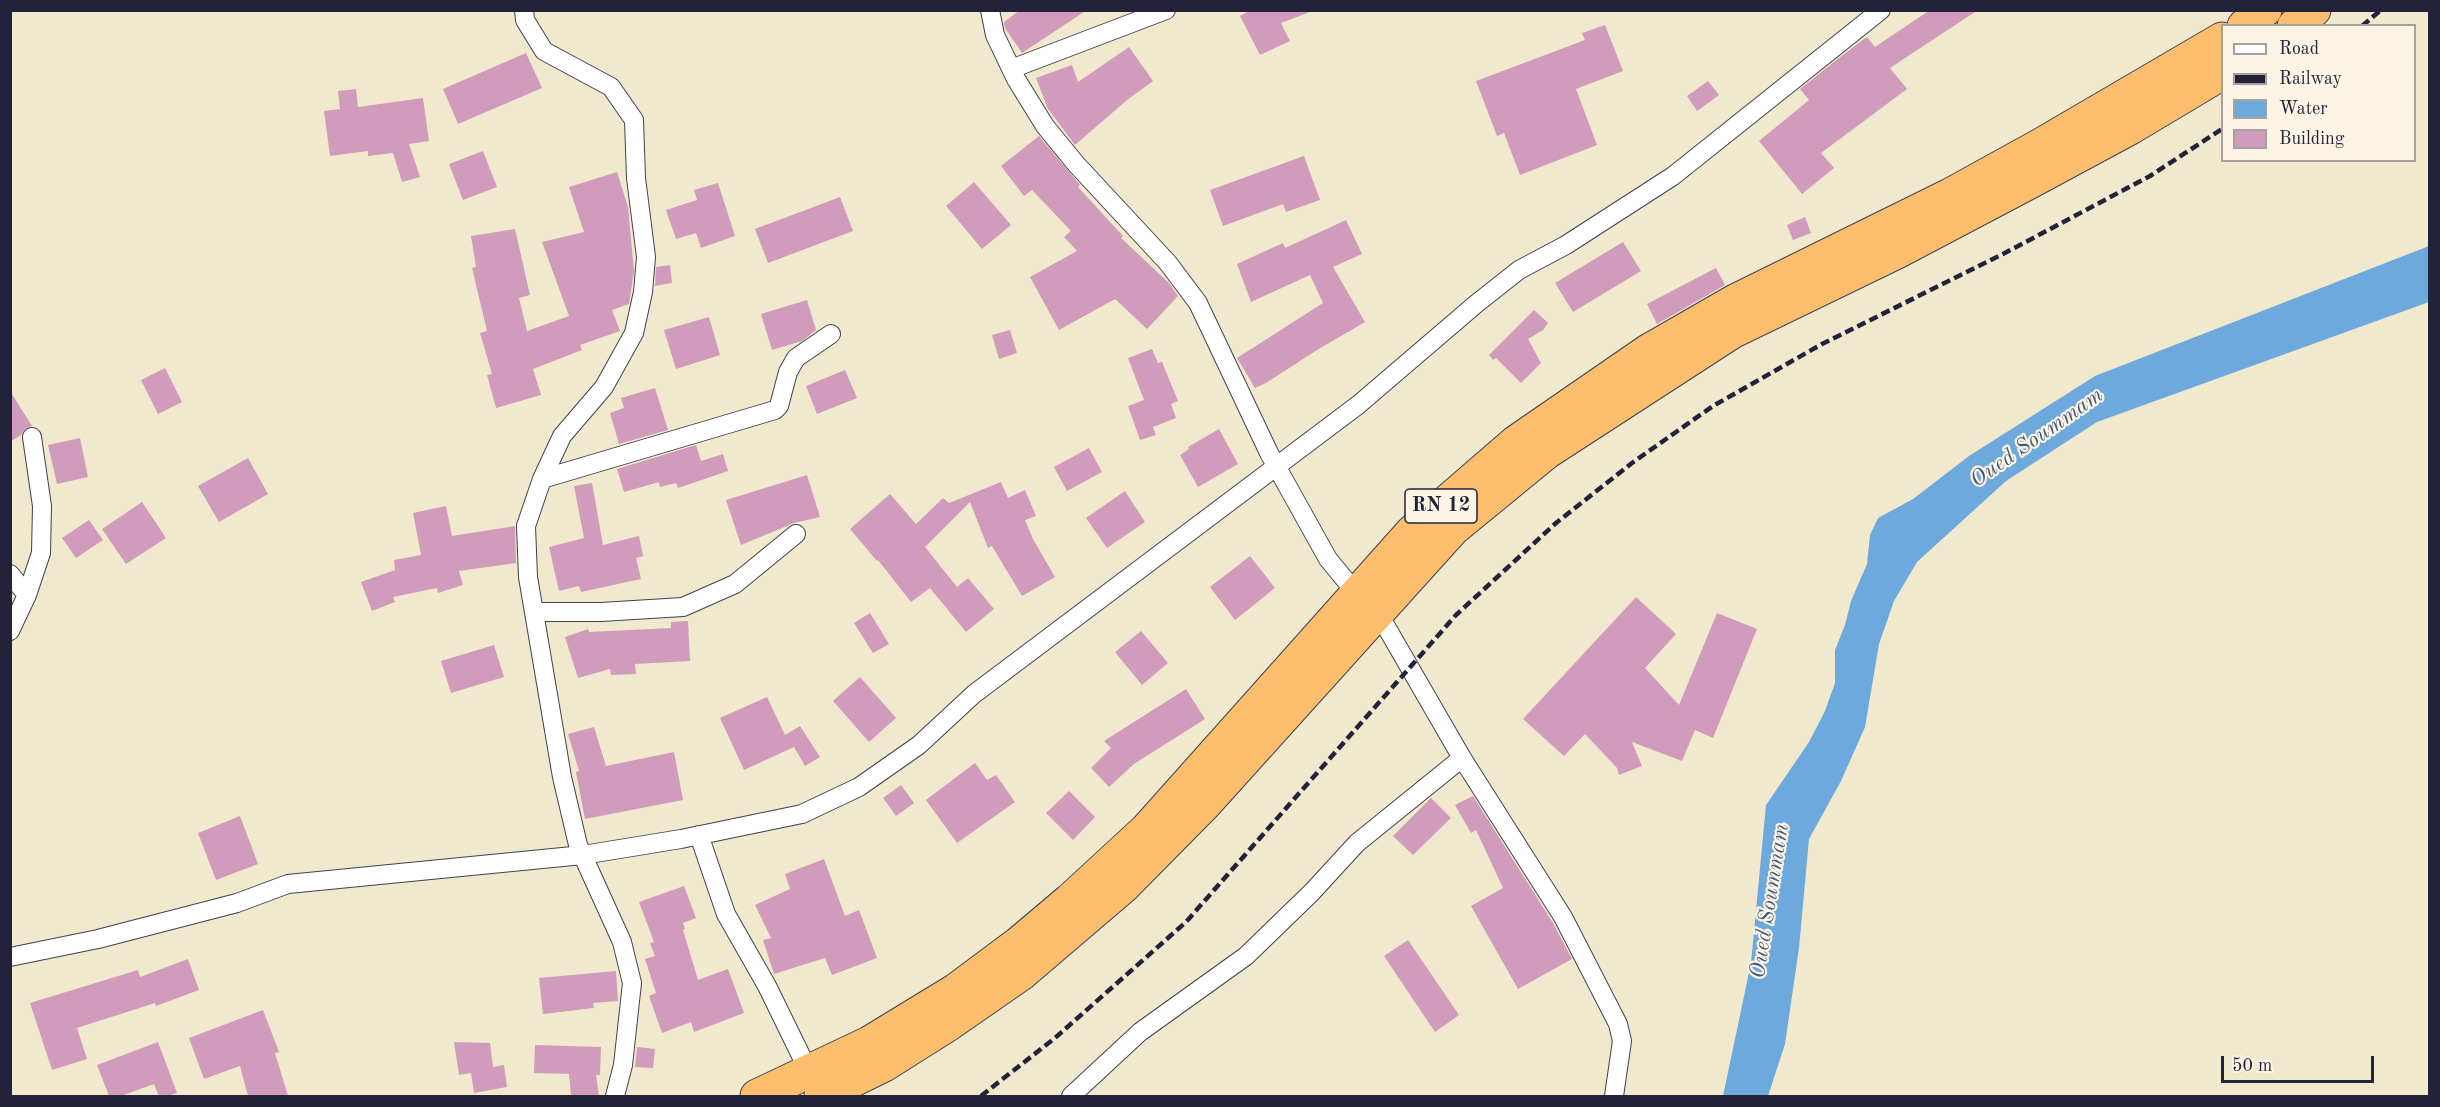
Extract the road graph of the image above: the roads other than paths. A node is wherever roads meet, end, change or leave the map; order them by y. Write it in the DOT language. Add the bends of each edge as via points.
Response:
graph roads {
  1 [pos="524,10"];
  2 [pos="990,10"];
  3 [pos="1166,10"];
  4 [pos="1881,10"];
  5 [pos="2265,10"];
  6 [pos="2314,10"];
  7 [pos="2247,24"];
  8 [pos="2296,24"];
  9 [pos="2221,40"];
  10 [pos="1011,69"];
  11 [pos="2221,74"];
  12 [pos="831,334"];
  13 [pos="32,437"];
  14 [pos="1276,465"];
  15 [pos="542,479"];
  16 [pos="796,534"];
  17 [pos="10,574"];
  18 [pos="27,595"];
  19 [pos="1367,602"];
  20 [pos="534,612"];
  21 [pos="10,631"];
  22 [pos="1462,758"];
  23 [pos="699,835"];
  24 [pos="583,855"];
  25 [pos="10,957"];
  26 [pos="815,1084"];
  27 [pos="615,1096"];
  28 [pos="757,1096"];
  29 [pos="1071,1096"];
  30 [pos="1614,1096"];
  1 -- 15 [label="street" via="525,20 544,51 611,87 634,120 636,178 646,257 634,333 604,387 562,436"];
  2 -- 10 [label="street" via="995,35"];
  3 -- 10 [label="street"];
  4 -- 14 [label="street" via="1673,176 1566,245 1519,270 1358,405"];
  5 -- 7 [label="highway"];
  6 -- 8 [label="highway"];
  9 -- 19 [label="highway, RN 12" via="2000,168 1735,301 1648,351 1516,442 1412,532"];
  10 -- 14 [label="street" via="1045,126 1168,263 1198,303"];
  11 -- 19 [label="highway, RN 12" via="2018,189 1732,332 1547,452"];
  12 -- 15 [label="street" via="796,358 775,410"];
  13 -- 18 [label="street" via="42,507 41,553"];
  14 -- 19 [label="street" via="1328,559"];
  14 -- 23 [label="street" via="974,694 919,745 859,787 802,814"];
  15 -- 20 [label="street" via="526,526"];
  16 -- 20 [label="street" via="735,584 684,607"];
  17 -- 18 [label="street"];
  18 -- 21 [label="street"];
  19 -- 22 [label="street"];
  19 -- 26 [label="highway, RN 12" via="1147,830 1070,900 956,990 869,1043"];
  20 -- 24 [label="street" via="562,777"];
  22 -- 29 [label="street" via="1357,843 1246,956 1140,1032"];
  22 -- 30 [label="street" via="1563,917 1618,1024 1622,1041"];
  23 -- 24 [label="street"];
  23 -- 26 [label="street" via="726,914"];
  24 -- 25 [label="street" via="288,884 214,909"];
  24 -- 27 [label="street" via="622,942 632,983 623,1065"];
  26 -- 28 [label="highway, RN 12"];
}
